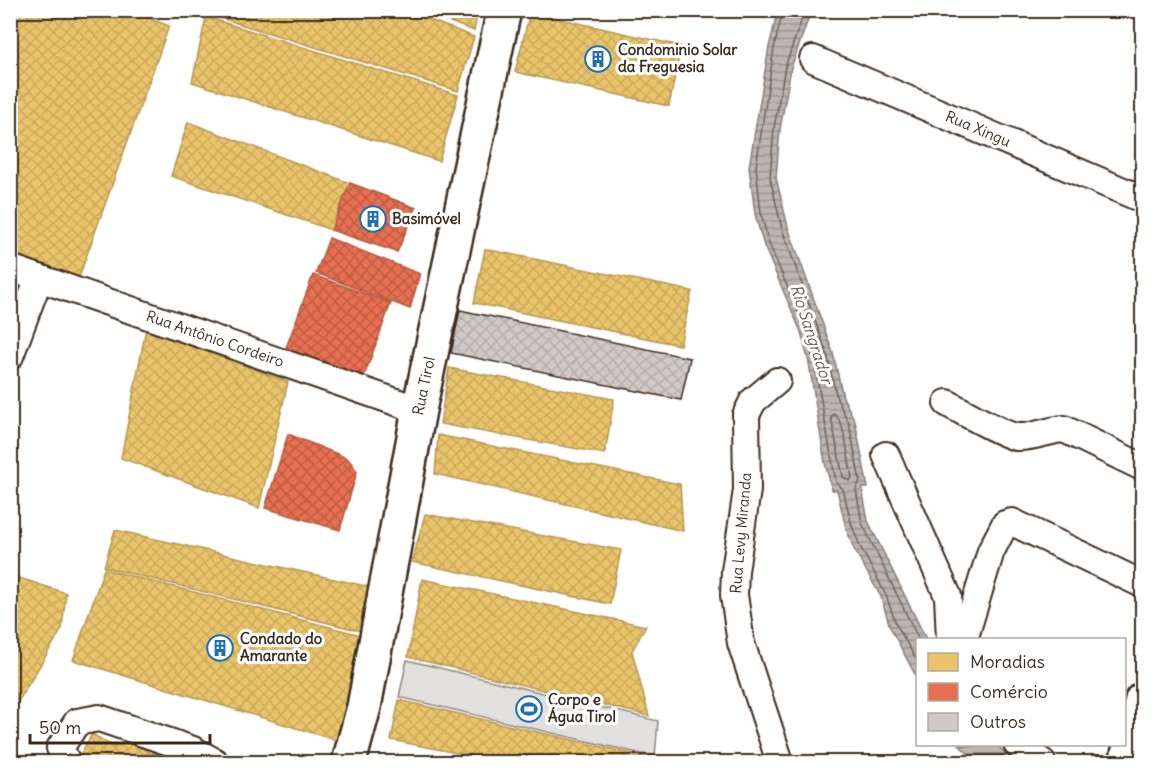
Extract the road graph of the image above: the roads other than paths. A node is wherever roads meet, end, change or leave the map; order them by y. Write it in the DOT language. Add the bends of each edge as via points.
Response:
graph roads {
  1 [pos="504,10"];
  2 [pos="813,59"];
  3 [pos="1143,199"];
  4 [pos="10,268"];
  5 [pos="39,278"];
  6 [pos="10,356"];
  7 [pos="777,381"];
  8 [pos="947,403"];
  9 [pos="419,410"];
  10 [pos="886,455"];
  11 [pos="1143,467"];
  12 [pos="1143,584"];
  13 [pos="950,638"];
  14 [pos="964,638"];
  15 [pos="1143,700"];
  16 [pos="1020,746"];
  17 [pos="67,762"];
  18 [pos="215,762"];
  19 [pos="349,762"];
  20 [pos="780,762"];
  21 [pos="1042,762"];
  22 [pos="1126,762"];
  1 -- 9 [label="main road, Rua Tirol"];
  2 -- 3 [label="street, Rua Xingu"];
  4 -- 5 [label="street, Rua Antônio Cordeiro"];
  5 -- 6 [label="street"];
  5 -- 9 [label="street, Rua Antônio Cordeiro"];
  7 -- 20 [label="street, Rua Levy Miranda" via="753,401 746,415 747,490 734,595 741,643"];
  8 -- 11 [label="street" via="1014,437 1064,429"];
  9 -- 19 [label="main road, Rua Tirol" via="364,707"];
  10 -- 13 [label="street" via="948,596"];
  12 -- 14 [label="street" via="1012,522 1005,524 991,551"];
  15 -- 22 [label="main road"];
  16 -- 21 [label="street"];
  17 -- 18 [label="street" via="60,748 77,722 99,718 193,750"];
}
